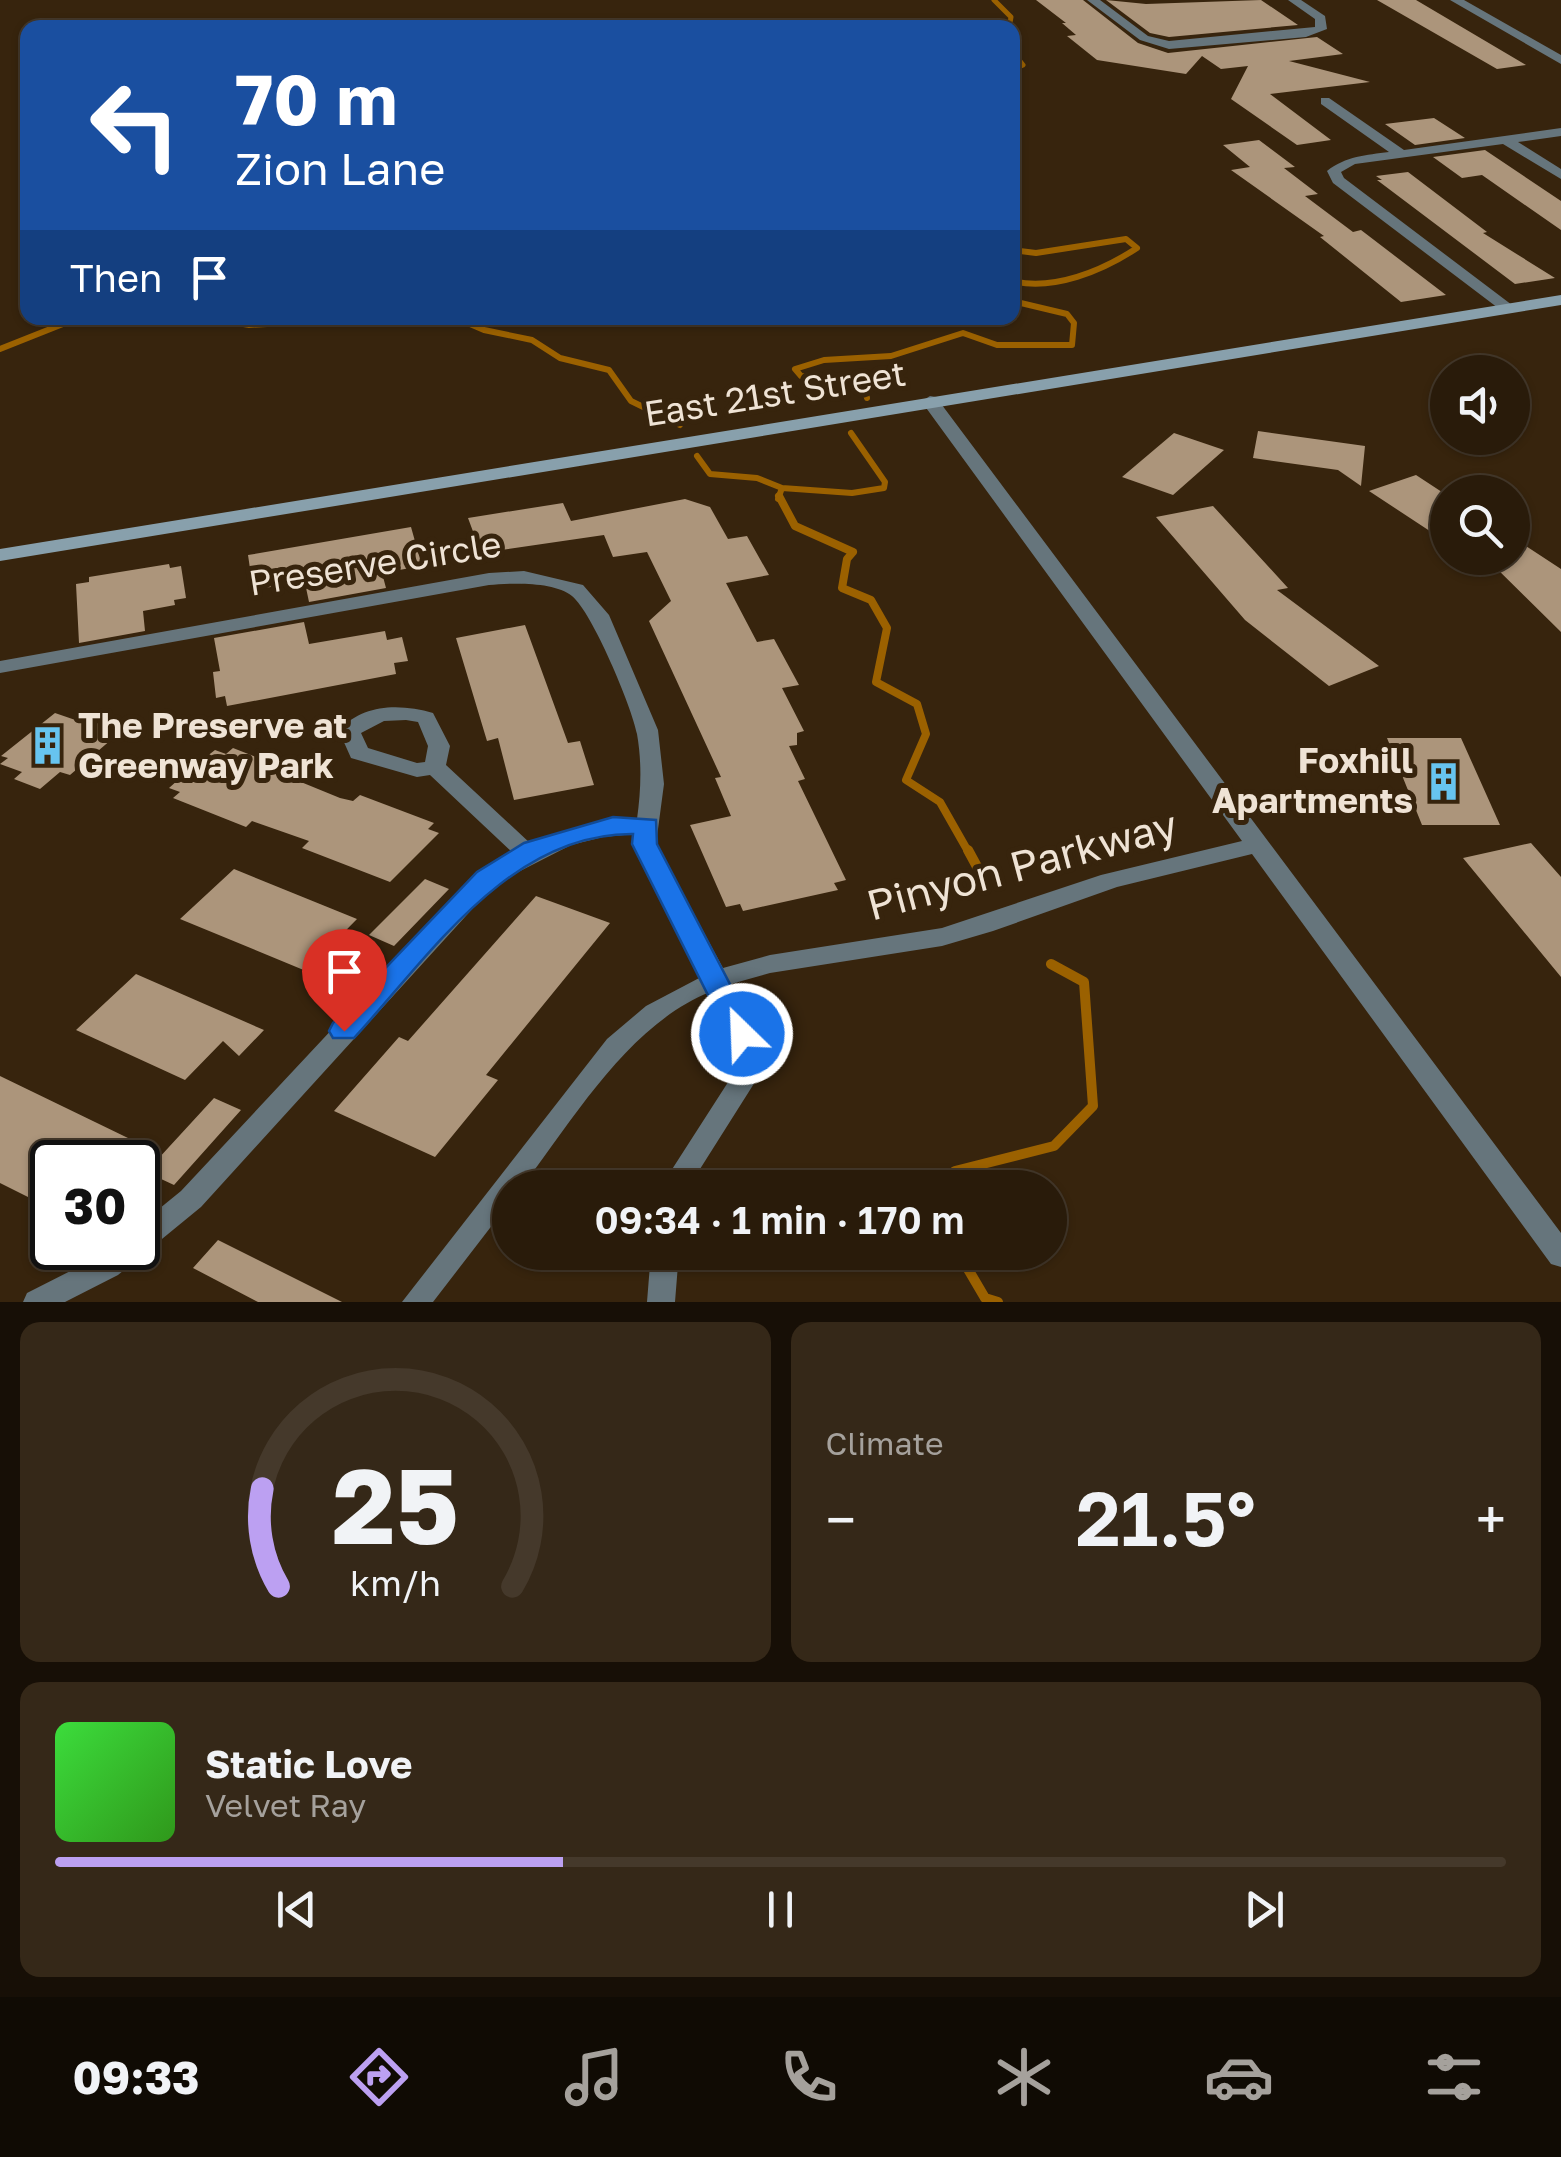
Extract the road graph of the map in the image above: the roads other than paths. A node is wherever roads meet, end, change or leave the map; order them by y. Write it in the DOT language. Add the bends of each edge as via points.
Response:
graph roads {
  1 [pos="1093,0"];
  2 [pos="1294,0"];
  3 [pos="1456,0"];
  4 [pos="1561,60"];
  5 [pos="1325,101"];
  6 [pos="1561,132"];
  7 [pos="1506,140"];
  8 [pos="1401,154"];
  9 [pos="1561,175"];
  10 [pos="1561,300"];
  11 [pos="1508,308"];
  12 [pos="930,401"];
  13 [pos="0,555"];
  14 [pos="0,667"];
  15 [pos="435,767"];
  16 [pos="647,826"];
  17 [pos="1258,845"];
  18 [pos="527,853"];
  19 [pos="716,976"];
  20 [pos="685,1170"];
  21 [pos="160,1224"];
  22 [pos="1561,1255"];
  23 [pos="100,1270"];
  24 [pos="663,1270"];
  25 [pos="38,1302"];
  26 [pos="416,1302"];
  27 [pos="660,1302"];
  1 -- 2 [label="street" via="1149,40 1190,47 1321,28 1321,18"];
  3 -- 4 [label="street"];
  5 -- 8 [label="street"];
  6 -- 7 [label="street"];
  7 -- 8 [label="street"];
  7 -- 9 [label="street"];
  8 -- 11 [label="street" via="1336,166 1338,180"];
  10 -- 11 [label="street, East 21st Street"];
  11 -- 12 [label="street, East 21st Street"];
  12 -- 13 [label="street, East 21st Street"];
  12 -- 17 [label="street"];
  14 -- 16 [label="street, Preserve Circle" via="524,577 576,590 599,615 647,730 653,784"];
  15 -- 18 [label="street"];
  16 -- 18 [label="street" via="613,826"];
  16 -- 19 [label="street, Preserve Circle" via="644,844"];
  17 -- 19 [label="street, Pinyon Parkway" via="1108,882 939,938 777,960"];
  17 -- 22 [label="street"];
  18 -- 21 [label="street" via="486,878 446,918"];
  19 -- 20 [label="street, Preserve Circle" via="754,1062"];
  19 -- 26 [label="street, Pinyon Parkway" via="639,1022 616,1046"];
  23 -- 25 [label="street"];
  24 -- 27 [label="street"];
}
